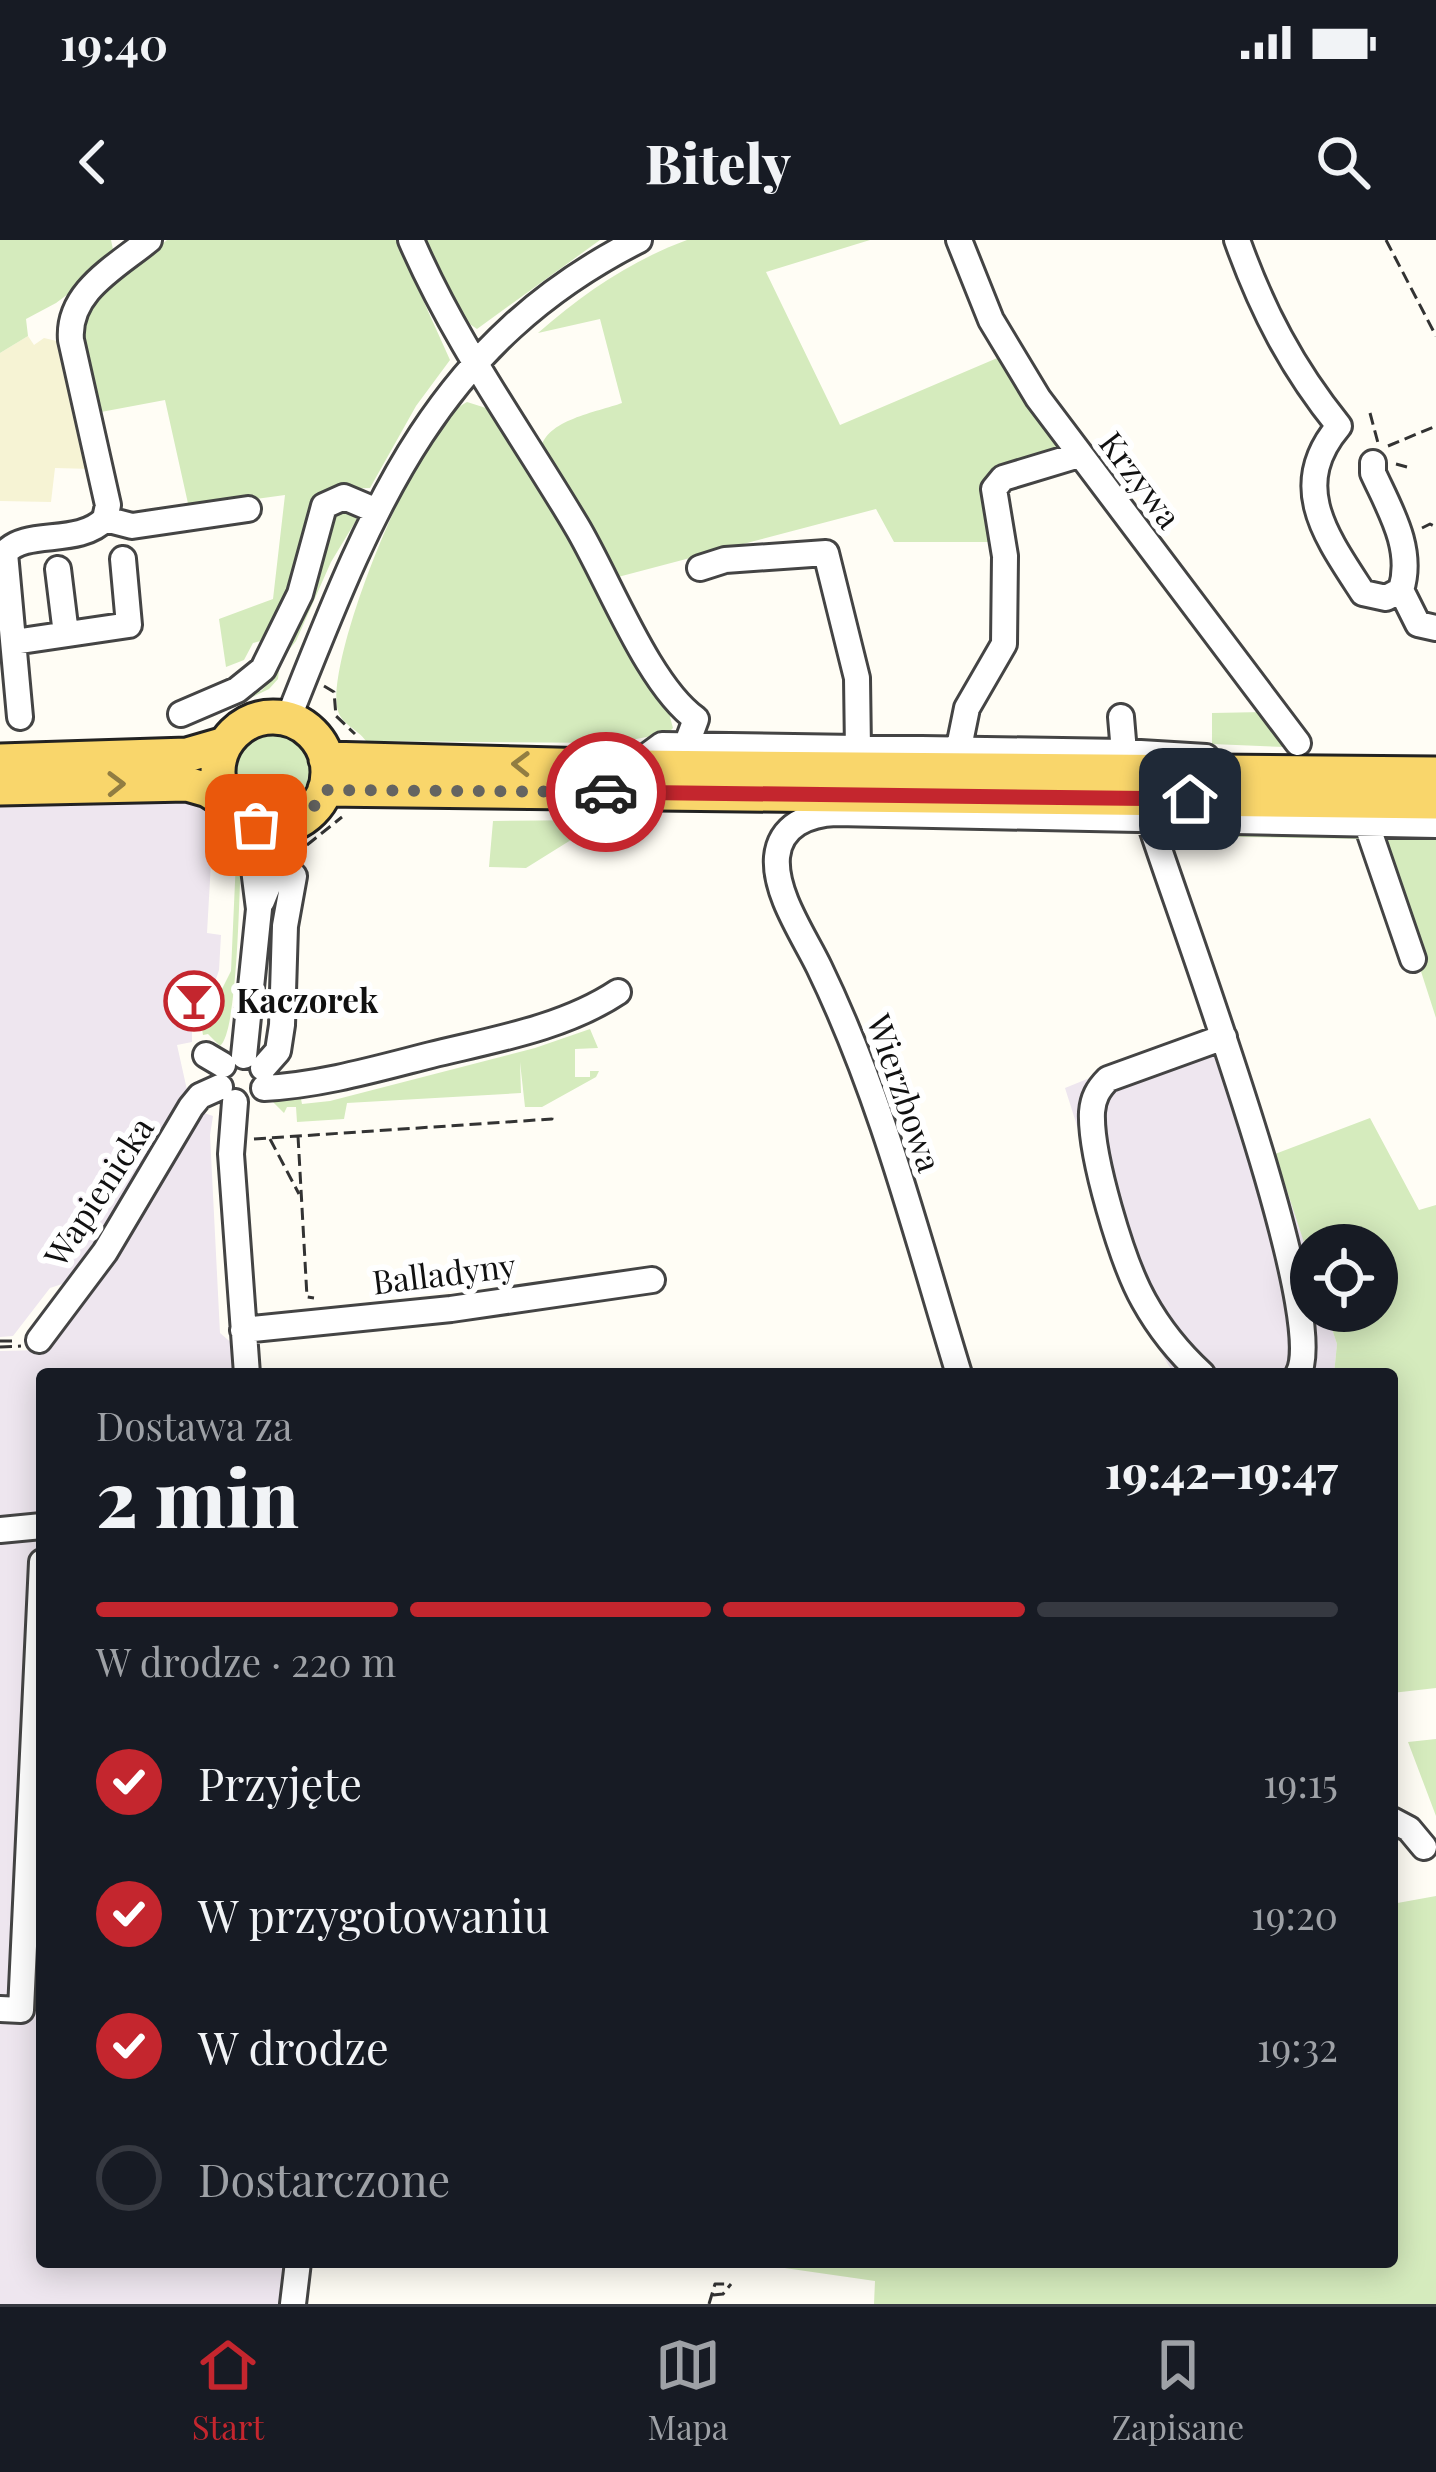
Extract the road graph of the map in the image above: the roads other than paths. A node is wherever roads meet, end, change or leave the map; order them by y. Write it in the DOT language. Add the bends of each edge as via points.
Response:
graph roads {
  1 [pos="149,240"];
  2 [pos="411,240"];
  3 [pos="639,240"];
  4 [pos="958,240"];
  5 [pos="1238,240"];
  6 [pos="474,362"];
  7 [pos="1377,452"];
  8 [pos="1079,455"];
  9 [pos="248,509"];
  10 [pos="377,511"];
  11 [pos="105,519"];
  12 [pos="123,560"];
  13 [pos="700,568"];
  14 [pos="58,569"];
  15 [pos="1389,594"];
  16 [pos="1436,628"];
  17 [pos="66,634"];
  18 [pos="144,636"];
  19 [pos="15,650"];
  20 [pos="181,714"];
  21 [pos="20,717"];
  22 [pos="1120,717"];
  23 [pos="288,719"];
  24 [pos="225,744"];
  25 [pos="686,746"];
  26 [pos="858,750"];
  27 [pos="958,752"];
  28 [pos="1124,752"];
  29 [pos="1300,758"];
  30 [pos="0,761"];
  31 [pos="632,767"];
  32 [pos="1436,774"];
  33 [pos="0,788"];
  34 [pos="332,788"];
  35 [pos="1436,802"];
  36 [pos="237,812"];
  37 [pos="1149,819"];
  38 [pos="1366,822"];
  39 [pos="294,823"];
  40 [pos="1436,825"];
  41 [pos="294,876"];
  42 [pos="259,909"];
  43 [pos="1413,959"];
  44 [pos="618,992"];
  45 [pos="1221,1029"];
  46 [pos="236,1074"];
  47 [pos="652,1280"];
  48 [pos="243,1330"];
  49 [pos="39,1340"];
  50 [pos="246,1368"];
  51 [pos="957,1368"];
  52 [pos="1195,1368"];
  53 [pos="1300,1368"];
  54 [pos="36,1527"];
  55 [pos="0,1530"];
  56 [pos="36,1690"];
  57 [pos="1398,1823"];
  58 [pos="1424,1847"];
  59 [pos="0,2008"];
  60 [pos="297,2268"];
  61 [pos="293,2304"];
  1 -- 11 [label="street" via="84,294 71,320 109,505"];
  2 -- 6 [label="street"];
  3 -- 6 [label="street" via="561,285"];
  4 -- 8 [label="street, Krzywa" via="1008,354"];
  5 -- 15 [label="street" via="1270,323 1339,426 1316,459 1316,510 1363,593"];
  6 -- 10 [label="street" via="417,436"];
  6 -- 25 [label="street" via="578,528 623,617 695,719"];
  7 -- 15 [label="street" via="1373,473 1402,541 1405,573"];
  8 -- 27 [label="street" via="1003,478 994,489 1005,556 1004,644 967,708"];
  8 -- 29 [label="street, Krzywa"];
  9 -- 11 [label="street" via="132,526"];
  10 -- 20 [label="street" via="344,497 323,506 300,594 262,669 237,690"];
  10 -- 23 [label="street"];
  11 -- 19 [label="street" via="82,534 23,542 5,553"];
  12 -- 17 [label="street" via="129,625"];
  13 -- 26 [label="street" via="826,553 857,678"];
  14 -- 17 [label="street"];
  15 -- 16 [label="street" via="1418,624"];
  17 -- 19 [label="street"];
  18 -- 19 [label="street"];
  19 -- 21 [label="street"];
  22 -- 28 [label="street"];
  23 -- 24 [label="main road" via="245,724"];
  23 -- 34 [label="main road" via="318,741"];
  24 -- 30 [label="main road" via="187,754"];
  24 -- 36 [label="main road" via="218,773"];
  25 -- 26 [label="street"];
  25 -- 31 [label="street" via="662,746"];
  26 -- 27 [label="street"];
  27 -- 28 [label="street"];
  28 -- 29 [label="street"];
  29 -- 31 [label="main road"];
  29 -- 32 [label="main road"];
  31 -- 34 [label="main road, one-way"];
  33 -- 36 [label="main road, one-way" via="187,784"];
  34 -- 35 [label="main road"];
  34 -- 39 [label="main road"];
  36 -- 39 [label="main road" via="266,827"];
  36 -- 42 [label="street"];
  37 -- 38 [label="street"];
  37 -- 45 [label="street"];
  37 -- 51 [label="street, Wierzbowa" via="814,814 782,841 778,872 788,903 860,1055"];
  38 -- 40 [label="street"];
  38 -- 43 [label="street"];
  39 -- 42 [label="street"];
  41 -- 46 [label="street" via="278,1051"];
  42 -- 46 [label="street"];
  44 -- 46 [label="street" via="491,1041 324,1081"];
  45 -- 52 [label="street" via="1108,1079 1092,1113 1094,1148 1138,1290"];
  45 -- 53 [label="street" via="1289,1258 1304,1351"];
  46 -- 48 [label="street" via="232,1154"];
  46 -- 49 [label="street, Wapienicka" via="191,1107 105,1252"];
  47 -- 48 [label="street, Balladyny"];
  48 -- 50 [label="street"];
  54 -- 55 [label="street"];
  56 -- 59 [label="street" via="21,2010"];
  57 -- 58 [label="street"];
  60 -- 61 [label="street"];
}
